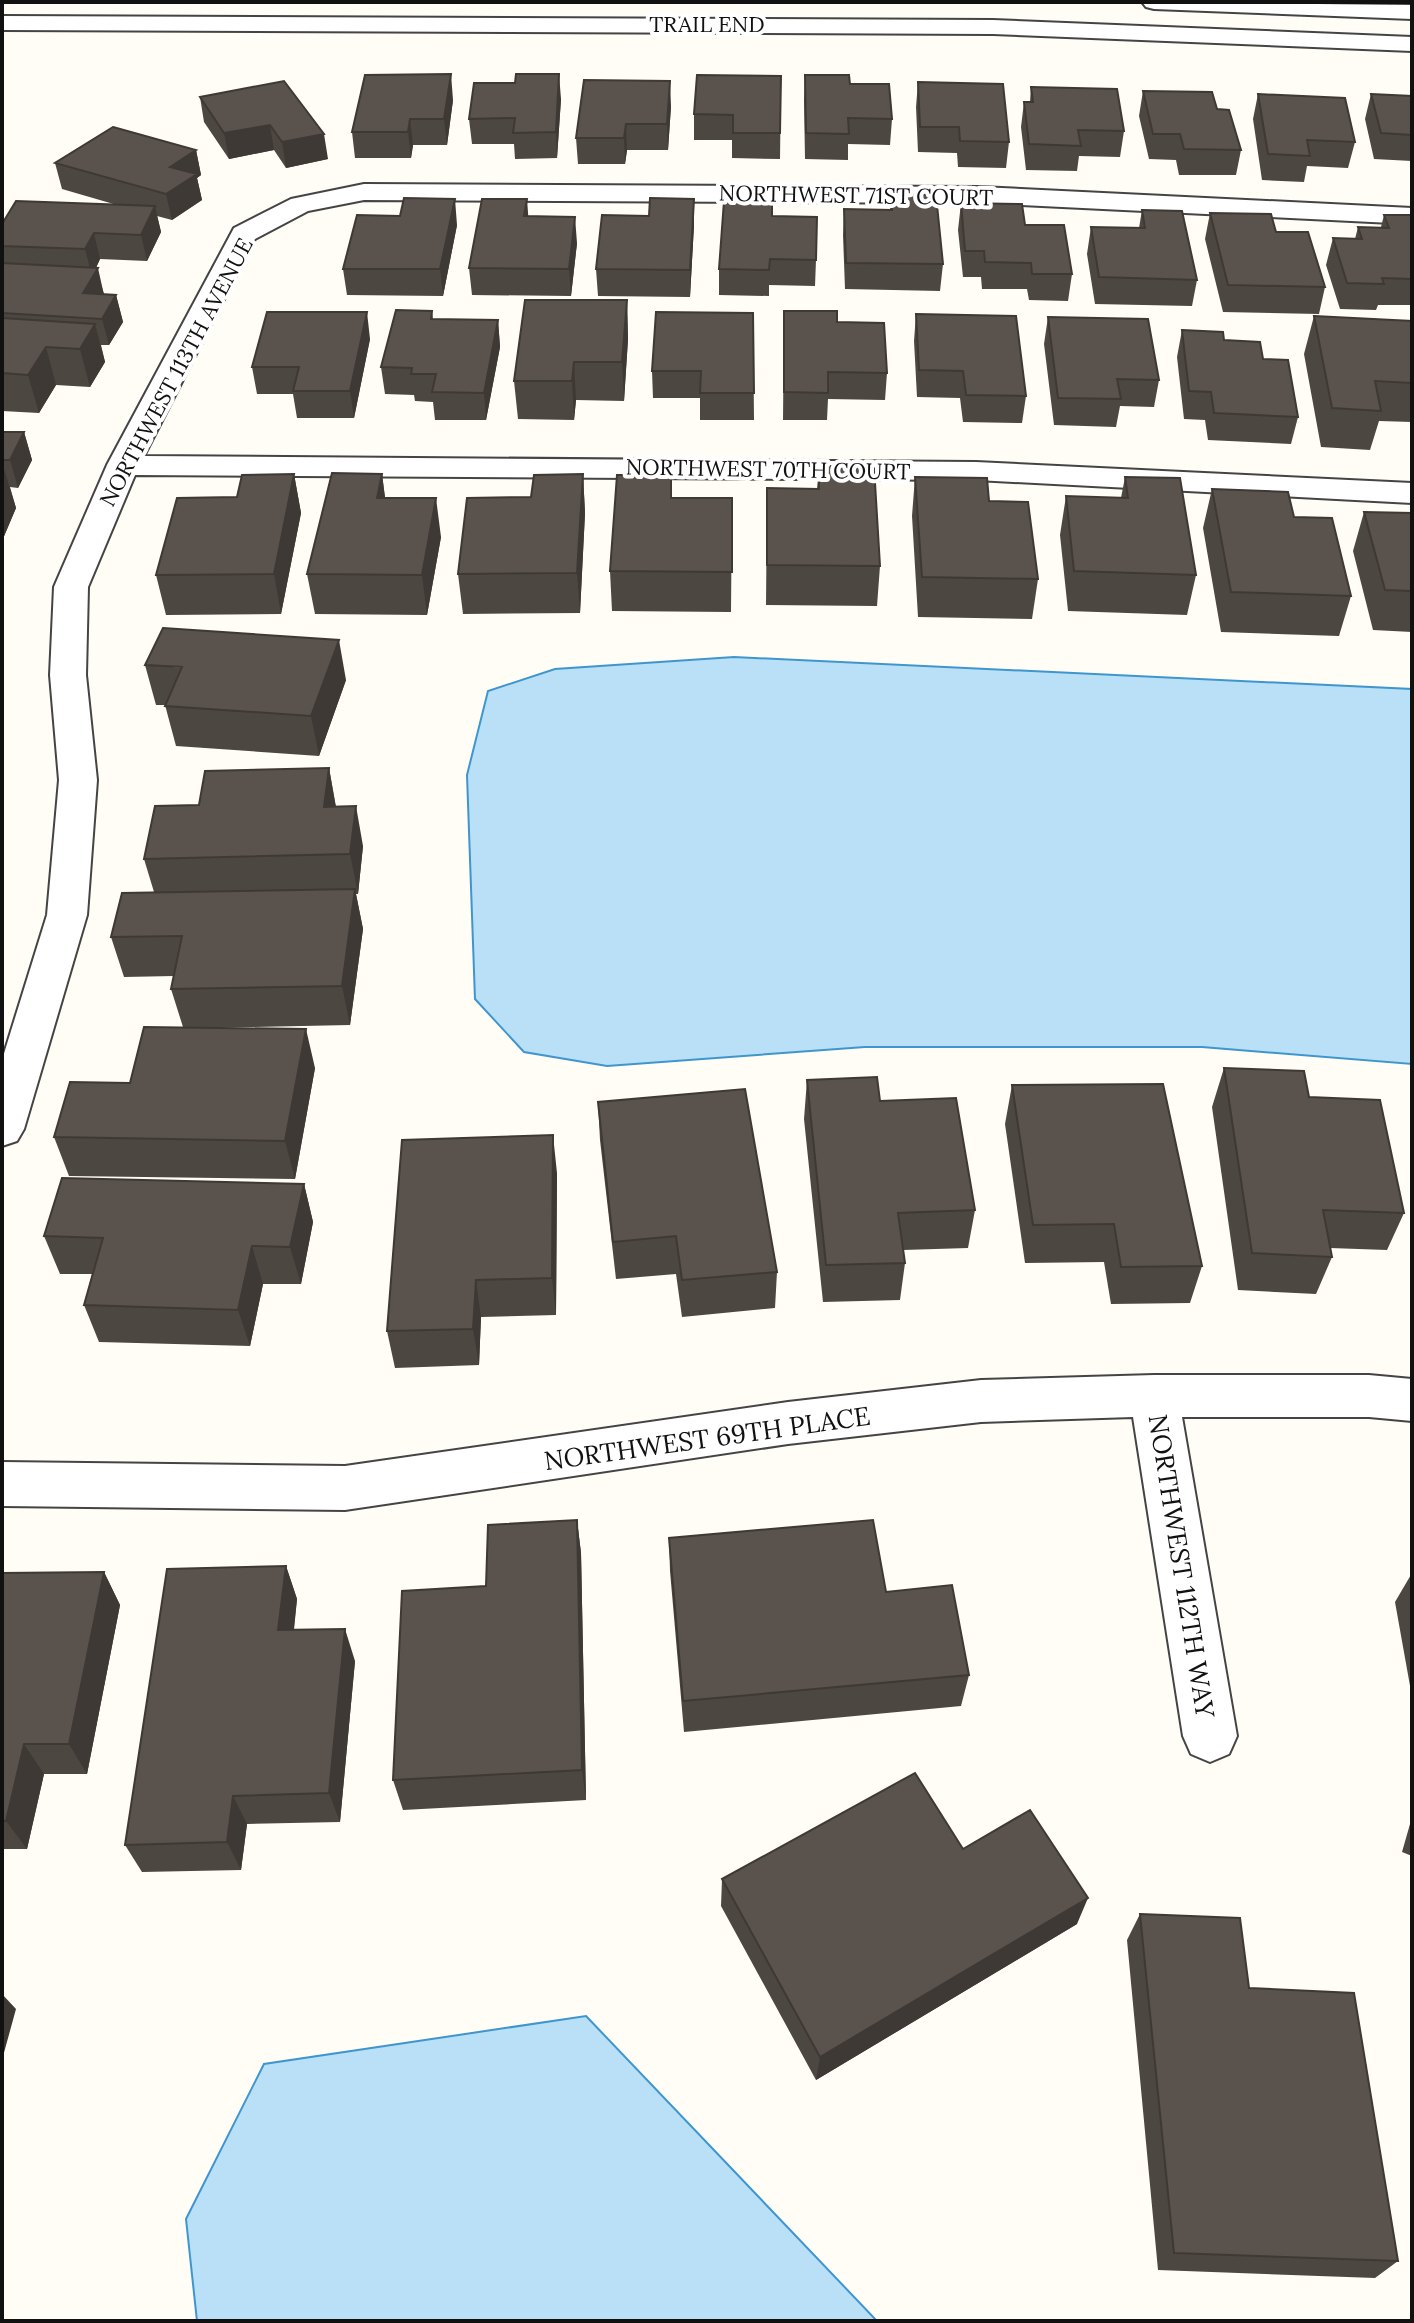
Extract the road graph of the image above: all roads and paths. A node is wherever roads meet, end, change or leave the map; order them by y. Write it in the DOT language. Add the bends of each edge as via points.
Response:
graph roads {
  1 [pos="1154,2"];
  2 [pos="1412,12"];
  3 [pos="2,23"];
  4 [pos="1412,44"];
  5 [pos="300,205"];
  6 [pos="1412,216"];
  7 [pos="123,465"];
  8 [pos="1412,493"];
  9 [pos="2,1129"];
  10 [pos="1154,1396"];
  11 [pos="1412,1400"];
  12 [pos="2,1484"];
  13 [pos="1210,1736"];
  1 -- 2 [label="street"];
  3 -- 4 [label="street, TRAIL END" via="993,27"];
  5 -- 6 [label="street, NORTHWEST 71ST COURT" via="364,192 877,194"];
  5 -- 7 [label="street, NORTHWEST 113TH AVENUE" via="244,234"];
  7 -- 8 [label="street, NORTHWEST 70TH COURT" via="976,471"];
  7 -- 9 [label="street, NORTHWEST 113TH AVENUE" via="71,587 68,675 78,780 67,915"];
  10 -- 11 [label="street, NORTHWEST 69TH PLACE"];
  10 -- 12 [label="street, NORTHWEST 69TH PLACE" via="981,1401 788,1423 345,1488"];
  10 -- 13 [label="street, NORTHWEST 112TH WAY"];
}
